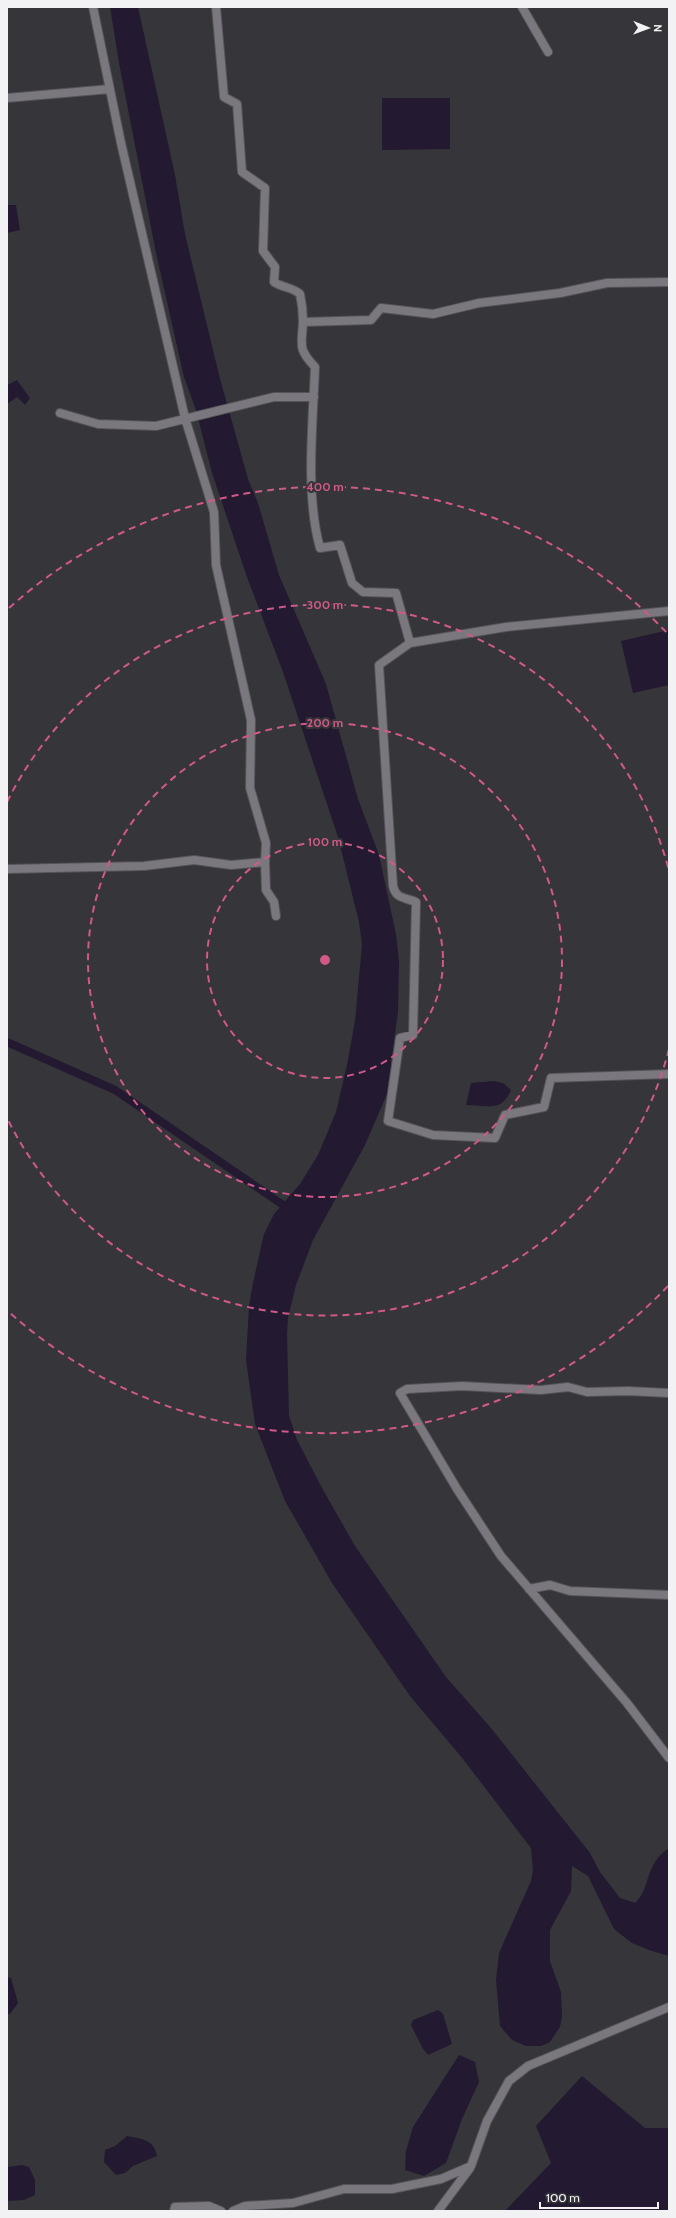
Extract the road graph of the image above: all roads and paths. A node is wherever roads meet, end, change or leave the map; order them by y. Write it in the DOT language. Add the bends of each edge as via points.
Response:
graph roads {
  1 [pos="93,7"];
  2 [pos="216,7"];
  3 [pos="522,7"];
  4 [pos="548,52"];
  5 [pos="110,89"];
  6 [pos="7,98"];
  7 [pos="669,282"];
  8 [pos="303,322"];
  9 [pos="314,397"];
  10 [pos="60,413"];
  11 [pos="188,417"];
  12 [pos="669,611"];
  13 [pos="410,643"];
  14 [pos="265,862"];
  15 [pos="7,869"];
  16 [pos="276,916"];
  17 [pos="669,1074"];
  18 [pos="669,1393"];
  19 [pos="529,1589"];
  20 [pos="669,1594"];
  21 [pos="669,1758"];
  22 [pos="669,2007"];
  23 [pos="472,2166"];
  24 [pos="174,2211"];
  25 [pos="220,2211"];
  26 [pos="233,2211"];
  27 [pos="438,2211"];
  1 -- 5 [label="street"];
  2 -- 8 [label="street" via="224,97 237,104 242,172 265,188 263,251 275,267 274,282 283,288 294,289 300,294"];
  3 -- 4 [label="street"];
  5 -- 6 [label="street"];
  5 -- 11 [label="street"];
  7 -- 8 [label="street" via="607,283 560,293 479,303 433,314 381,308 371,320"];
  8 -- 9 [label="street" via="300,342 307,358 315,367"];
  9 -- 11 [label="street" via="274,397"];
  9 -- 13 [label="street" via="314,526 320,548 340,545 352,583 362,592 396,593"];
  10 -- 11 [label="street" via="98,424 127,426 156,426"];
  11 -- 14 [label="street" via="214,512 216,566 251,720 250,788 266,843"];
  12 -- 13 [label="street" via="506,627"];
  13 -- 17 [label="street" via="378,665 392,886 394,894 399,898 416,902 413,1035 400,1038 388,1121 433,1135 495,1138 505,1115 544,1107 551,1078"];
  14 -- 15 [label="street" via="231,865 194,860 144,866"];
  14 -- 16 [label="street" via="266,890 274,902"];
  18 -- 19 [label="street" via="587,1392 568,1387 519,1390 462,1386 407,1389 400,1393 457,1490 501,1556"];
  19 -- 20 [label="street" via="550,1585 570,1591"];
  19 -- 21 [label="street" via="627,1703"];
  22 -- 23 [label="street" via="528,2066 509,2081 487,2121"];
  23 -- 26 [label="street" via="441,2180 392,2189 344,2189 293,2203 245,2206"];
  23 -- 27 [label="street"];
  24 -- 25 [label="street" via="175,2207 209,2206"];
}
